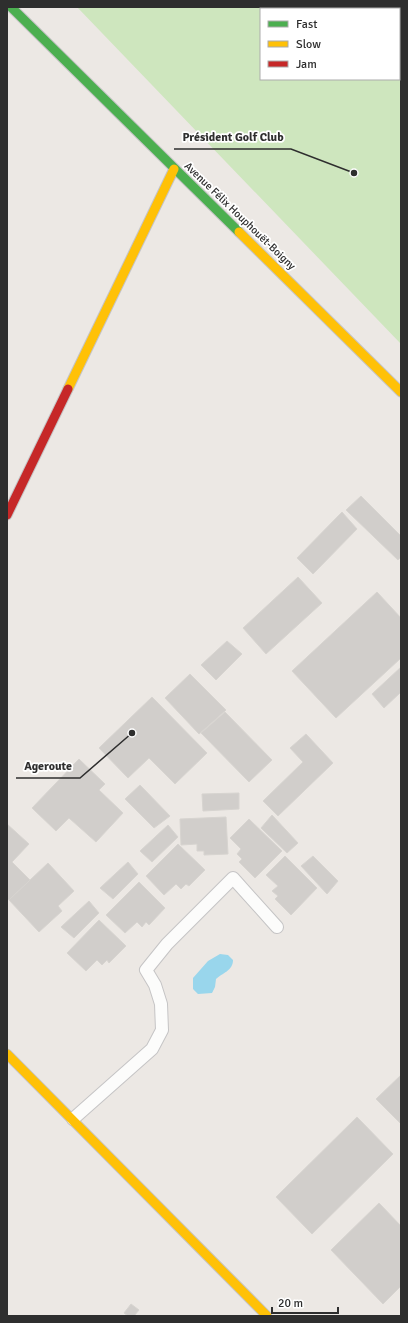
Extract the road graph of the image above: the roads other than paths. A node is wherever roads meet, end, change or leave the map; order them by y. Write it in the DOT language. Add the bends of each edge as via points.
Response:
graph roads {
  1 [pos="11,7"];
  2 [pos="174,169"];
  3 [pos="401,392"];
  4 [pos="7,515"];
  5 [pos="278,927"];
  6 [pos="7,1054"];
  7 [pos="73,1119"];
  8 [pos="267,1316"];
  1 -- 2 [label="main road, Avenue Félix Houphouët-Boigny"];
  2 -- 3 [label="main road, Avenue Félix Houphouët-Boigny"];
  2 -- 4 [label="main road"];
  5 -- 7 [label="lane" via="233,878 167,944 146,970 155,985 161,1004 162,1030 152,1049"];
  6 -- 7 [label="main road"];
  7 -- 8 [label="main road"];
}
